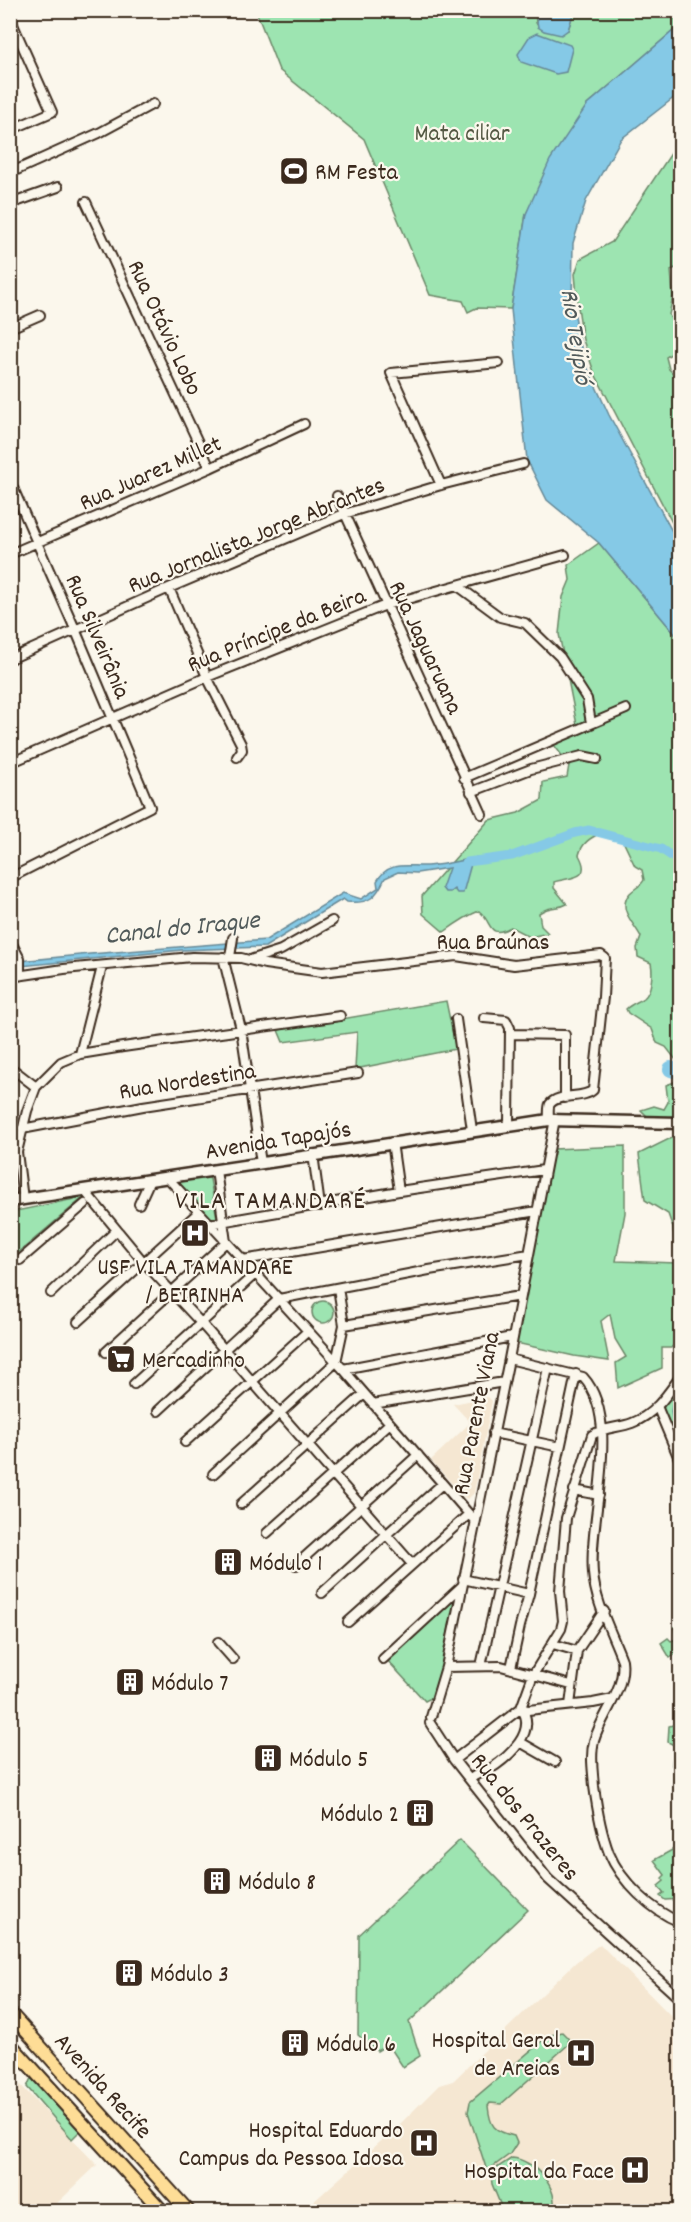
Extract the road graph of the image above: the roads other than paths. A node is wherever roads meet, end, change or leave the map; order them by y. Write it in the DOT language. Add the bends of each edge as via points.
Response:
graph roads {
  1 [pos="10,18"];
  2 [pos="153,104"];
  3 [pos="10,130"];
  4 [pos="10,173"];
  5 [pos="58,187"];
  6 [pos="87,202"];
  7 [pos="10,204"];
  8 [pos="40,315"];
  9 [pos="10,328"];
  10 [pos="499,363"];
  11 [pos="304,424"];
  12 [pos="523,464"];
  13 [pos="210,468"];
  14 [pos="10,481"];
  15 [pos="441,484"];
  16 [pos="337,496"];
  17 [pos="344,514"];
  18 [pos="37,543"];
  19 [pos="10,554"];
  20 [pos="565,555"];
  21 [pos="458,586"];
  22 [pos="169,588"];
  23 [pos="386,605"];
  24 [pos="75,629"];
  25 [pos="10,659"];
  26 [pos="207,677"];
  27 [pos="626,709"];
  28 [pos="113,718"];
  29 [pos="591,723"];
  30 [pos="237,757"];
  31 [pos="597,759"];
  32 [pos="10,763"];
  33 [pos="464,778"];
  34 [pos="471,792"];
  35 [pos="483,814"];
  36 [pos="10,878"];
  37 [pos="332,921"];
  38 [pos="232,939"];
  39 [pos="10,940"];
  40 [pos="228,955"];
  41 [pos="251,959"];
  42 [pos="102,967"];
  43 [pos="20,972"];
  44 [pos="10,977"];
  45 [pos="340,1016"];
  46 [pos="484,1018"];
  47 [pos="456,1019"];
  48 [pos="241,1029"];
  49 [pos="511,1034"];
  50 [pos="80,1054"];
  51 [pos="10,1067"];
  52 [pos="358,1073"];
  53 [pos="36,1088"];
  54 [pos="250,1091"];
  55 [pos="565,1098"];
  56 [pos="552,1119"];
  57 [pos="509,1124"];
  58 [pos="681,1124"];
  59 [pos="22,1129"];
  60 [pos="472,1130"];
  61 [pos="392,1142"];
  62 [pos="14,1149"];
  63 [pos="313,1154"];
  64 [pos="261,1163"];
  65 [pos="216,1170"];
  66 [pos="544,1170"];
  67 [pos="168,1177"];
  68 [pos="150,1180"];
  69 [pos="399,1191"];
  70 [pos="87,1197"];
  71 [pos="23,1199"];
  72 [pos="10,1202"];
  73 [pos="139,1204"];
  74 [pos="320,1206"];
  75 [pos="537,1211"];
  76 [pos="199,1212"];
  77 [pos="223,1221"];
  78 [pos="209,1224"];
  79 [pos="117,1230"];
  80 [pos="226,1242"];
  81 [pos="529,1254"];
  82 [pos="20,1260"];
  83 [pos="243,1260"];
  84 [pos="144,1262"];
  85 [pos="255,1274"];
  86 [pos="338,1288"];
  87 [pos="171,1292"];
  88 [pos="51,1293"];
  89 [pos="520,1296"];
  90 [pos="279,1299"];
  91 [pos="78,1322"];
  92 [pos="200,1322"];
  93 [pos="344,1325"];
  94 [pos="308,1331"];
  95 [pos="512,1337"];
  96 [pos="224,1351"];
  97 [pos="106,1352"];
  98 [pos="509,1359"];
  99 [pos="336,1362"];
  100 [pos="548,1368"];
  101 [pos="343,1369"];
  102 [pos="576,1374"];
  103 [pos="681,1377"];
  104 [pos="252,1382"];
  105 [pos="504,1382"];
  106 [pos="134,1383"];
  107 [pos="364,1394"];
  108 [pos="373,1404"];
  109 [pos="657,1406"];
  110 [pos="158,1411"];
  111 [pos="280,1413"];
  112 [pos="390,1423"];
  113 [pos="601,1430"];
  114 [pos="493,1433"];
  115 [pos="531,1441"];
  116 [pos="185,1442"];
  117 [pos="307,1444"];
  118 [pos="560,1447"];
  119 [pos="418,1455"];
  120 [pos="681,1461"];
  121 [pos="334,1473"];
  122 [pos="213,1474"];
  123 [pos="442,1484"];
  124 [pos="574,1490"];
  125 [pos="599,1495"];
  126 [pos="241,1504"];
  127 [pos="362,1505"];
  128 [pos="468,1514"];
  129 [pos="475,1521"];
  130 [pos="267,1533"];
  131 [pos="386,1534"];
  132 [pos="412,1564"];
  133 [pos="296,1565"];
  134 [pos="463,1583"];
  135 [pos="500,1587"];
  136 [pos="322,1593"];
  137 [pos="529,1594"];
  138 [pos="604,1611"];
  139 [pos="348,1622"];
  140 [pos="218,1642"];
  141 [pos="553,1644"];
  142 [pos="577,1651"];
  143 [pos="232,1659"];
  144 [pos="383,1659"];
  145 [pos="481,1666"];
  146 [pos="446,1667"];
  147 [pos="511,1668"];
  148 [pos="533,1676"];
  149 [pos="572,1685"];
  150 [pos="613,1699"];
  151 [pos="570,1705"];
  152 [pos="521,1708"];
  153 [pos="431,1720"];
  154 [pos="520,1742"];
  155 [pos="454,1760"];
  156 [pos="555,1762"];
  157 [pos="470,1780"];
  158 [pos="681,1922"];
  159 [pos="681,1999"];
  160 [pos="10,2013"];
  161 [pos="10,2044"];
  162 [pos="163,2211"];
  163 [pos="189,2211"];
  1 -- 3 [label="street" via="52,112"];
  2 -- 4 [label="street"];
  5 -- 7 [label="street"];
  6 -- 13 [label="street, Rua Otávio Lobo"];
  8 -- 9 [label="street"];
  10 -- 15 [label="street" via="391,373"];
  11 -- 13 [label="street, Rua Juarez Millet"];
  12 -- 15 [label="street, Rua Jornalista Jorge Abrantes"];
  13 -- 18 [label="street, Rua Juarez Millet"];
  14 -- 18 [label="street, Rua Silveirânia"];
  15 -- 17 [label="street, Rua Jornalista Jorge Abrantes"];
  16 -- 17 [label="street, Rua Jaguaruana"];
  17 -- 22 [label="street, Rua Jornalista Jorge Abrantes"];
  17 -- 23 [label="street, Rua Jaguaruana"];
  18 -- 19 [label="street, Rua Juarez Millet"];
  18 -- 24 [label="street, Rua Silveirânia"];
  20 -- 21 [label="street, Rua Príncipe da Beira"];
  21 -- 23 [label="street, Rua Príncipe da Beira"];
  21 -- 29 [label="street" via="500,617 525,623 560,657 587,699"];
  22 -- 24 [label="street, Rua Jornalista Jorge Abrantes"];
  22 -- 26 [label="street"];
  23 -- 26 [label="street, Rua Príncipe da Beira"];
  23 -- 33 [label="street, Rua Jaguaruana"];
  24 -- 25 [label="street, Rua Jornalista Jorge Abrantes"];
  24 -- 28 [label="street, Rua Silveirânia"];
  26 -- 28 [label="street, Rua Príncipe da Beira"];
  26 -- 30 [label="street" via="241,744"];
  27 -- 29 [label="street"];
  28 -- 32 [label="street, Rua Príncipe da Beira"];
  28 -- 36 [label="street, Rua Silveirânia" via="150,807"];
  29 -- 33 [label="street"];
  31 -- 34 [label="street" via="582,756 531,769"];
  33 -- 34 [label="street, Rua Jaguaruana"];
  34 -- 35 [label="street, Rua Jaguaruana"];
  37 -- 41 [label="street" via="281,950"];
  38 -- 40 [label="street"];
  39 -- 43 [label="street" via="20,958"];
  40 -- 41 [label="street, Rua Braúnas"];
  40 -- 42 [label="street, Rua Braúnas"];
  40 -- 48 [label="street"];
  41 -- 55 [label="street, Rua Braúnas" via="322,972 456,956 514,965 604,956 593,1090"];
  42 -- 43 [label="street, Rua Braúnas"];
  42 -- 50 [label="street"];
  43 -- 44 [label="street, Rua Braúnas"];
  45 -- 48 [label="street"];
  46 -- 49 [label="street" via="506,1020"];
  47 -- 60 [label="street"];
  48 -- 50 [label="street"];
  48 -- 54 [label="street"];
  49 -- 55 [label="street" via="563,1034"];
  49 -- 57 [label="street"];
  50 -- 53 [label="street" via="61,1062"];
  51 -- 53 [label="street"];
  52 -- 54 [label="street, Rua Nordestina"];
  53 -- 59 [label="street"];
  54 -- 59 [label="street, Rua Nordestina"];
  54 -- 64 [label="street"];
  55 -- 56 [label="street" via="550,1105"];
  56 -- 57 [label="main road, Avenida Tapajós"];
  56 -- 58 [label="main road, Avenida Tapajós"];
  56 -- 66 [label="street, Rua Parente Viana"];
  57 -- 60 [label="main road, Avenida Tapajós"];
  59 -- 62 [label="street"];
  60 -- 61 [label="main road, Avenida Tapajós"];
  61 -- 63 [label="main road, Avenida Tapajós"];
  61 -- 69 [label="street"];
  62 -- 71 [label="street"];
  63 -- 64 [label="main road, Avenida Tapajós"];
  63 -- 74 [label="street"];
  64 -- 65 [label="main road, Avenida Tapajós"];
  65 -- 67 [label="main road, Avenida Tapajós"];
  65 -- 77 [label="street"];
  66 -- 69 [label="street"];
  66 -- 75 [label="street, Rua Parente Viana"];
  67 -- 68 [label="main road, Avenida Tapajós"];
  67 -- 76 [label="street"];
  68 -- 70 [label="main road, Avenida Tapajós"];
  68 -- 73 [label="street"];
  69 -- 74 [label="street"];
  70 -- 71 [label="main road, Avenida Tapajós"];
  70 -- 79 [label="street"];
  70 -- 82 [label="street"];
  71 -- 72 [label="main road, Avenida Tapajós"];
  74 -- 77 [label="street"];
  75 -- 81 [label="street, Rua Parente Viana"];
  75 -- 83 [label="street"];
  76 -- 78 [label="street"];
  76 -- 84 [label="street"];
  77 -- 78 [label="street"];
  77 -- 80 [label="street"];
  78 -- 80 [label="street"];
  79 -- 84 [label="street"];
  79 -- 88 [label="street"];
  80 -- 83 [label="street"];
  80 -- 87 [label="street"];
  81 -- 86 [label="street"];
  81 -- 89 [label="street, Rua Parente Viana"];
  83 -- 85 [label="street"];
  84 -- 87 [label="street"];
  84 -- 91 [label="street"];
  85 -- 90 [label="street"];
  85 -- 92 [label="street"];
  86 -- 90 [label="street"];
  86 -- 93 [label="street"];
  87 -- 92 [label="street"];
  87 -- 97 [label="street"];
  89 -- 93 [label="street"];
  89 -- 95 [label="street, Rua Parente Viana"];
  90 -- 94 [label="street"];
  90 -- 96 [label="street"];
  92 -- 96 [label="street"];
  92 -- 106 [label="street"];
  93 -- 99 [label="street"];
  94 -- 99 [label="street"];
  94 -- 104 [label="street"];
  95 -- 98 [label="street, Rua Parente Viana"];
  95 -- 101 [label="street"];
  96 -- 104 [label="street"];
  96 -- 110 [label="street"];
  98 -- 100 [label="street"];
  98 -- 105 [label="street, Rua Parente Viana"];
  99 -- 101 [label="street"];
  99 -- 111 [label="street"];
  100 -- 102 [label="street"];
  100 -- 115 [label="street"];
  101 -- 107 [label="street"];
  102 -- 113 [label="street" via="584,1377 600,1404"];
  102 -- 118 [label="street"];
  103 -- 109 [label="street"];
  104 -- 111 [label="street"];
  104 -- 116 [label="street"];
  105 -- 108 [label="street"];
  105 -- 114 [label="street, Rua Parente Viana"];
  107 -- 108 [label="street"];
  107 -- 117 [label="street"];
  108 -- 112 [label="street"];
  109 -- 113 [label="street" via="630,1424"];
  109 -- 120 [label="street"];
  111 -- 117 [label="street"];
  111 -- 122 [label="street"];
  112 -- 119 [label="street"];
  112 -- 121 [label="street"];
  113 -- 124 [label="street" via="590,1439"];
  113 -- 125 [label="street"];
  114 -- 115 [label="street"];
  114 -- 129 [label="street, Rua Parente Viana"];
  115 -- 118 [label="street"];
  115 -- 135 [label="street"];
  117 -- 121 [label="street"];
  117 -- 126 [label="street"];
  118 -- 137 [label="street"];
  119 -- 123 [label="street"];
  119 -- 127 [label="street"];
  121 -- 127 [label="street"];
  121 -- 130 [label="street"];
  123 -- 128 [label="street"];
  123 -- 131 [label="street"];
  124 -- 125 [label="street"];
  124 -- 141 [label="street" via="565,1528 560,1591 563,1621"];
  125 -- 138 [label="street" via="592,1563"];
  127 -- 131 [label="street"];
  127 -- 133 [label="street"];
  128 -- 129 [label="street"];
  128 -- 132 [label="street"];
  129 -- 134 [label="street, Rua Parente Viana"];
  131 -- 132 [label="street"];
  131 -- 136 [label="street"];
  132 -- 139 [label="street"];
  134 -- 135 [label="street"];
  134 -- 144 [label="street"];
  134 -- 146 [label="street, Rua Parente Viana"];
  135 -- 137 [label="street"];
  135 -- 145 [label="street"];
  137 -- 147 [label="street"];
  138 -- 142 [label="street"];
  138 -- 150 [label="street" via="622,1660 622,1680"];
  140 -- 143 [label="street"];
  141 -- 142 [label="street"];
  141 -- 148 [label="street"];
  142 -- 149 [label="street"];
  145 -- 146 [label="street"];
  145 -- 147 [label="street"];
  146 -- 153 [label="street, Rua Parente Viana"];
  147 -- 148 [label="street"];
  148 -- 149 [label="street"];
  148 -- 152 [label="street"];
  149 -- 151 [label="street"];
  150 -- 151 [label="street"];
  150 -- 158 [label="street" via="592,1754 603,1833 610,1854 629,1883 658,1910"];
  151 -- 152 [label="street"];
  152 -- 154 [label="street" via="526,1730"];
  152 -- 155 [label="street"];
  153 -- 155 [label="street, Rua dos Prazeres"];
  154 -- 156 [label="street"];
  154 -- 157 [label="street" via="498,1763 474,1774"];
  155 -- 157 [label="street, Rua dos Prazeres"];
  157 -- 159 [label="street, Rua dos Prazeres" via="554,1885"];
  160 -- 163 [label="main road, Avenida Recife"];
  161 -- 162 [label="main road, Avenida Recife"];
}
